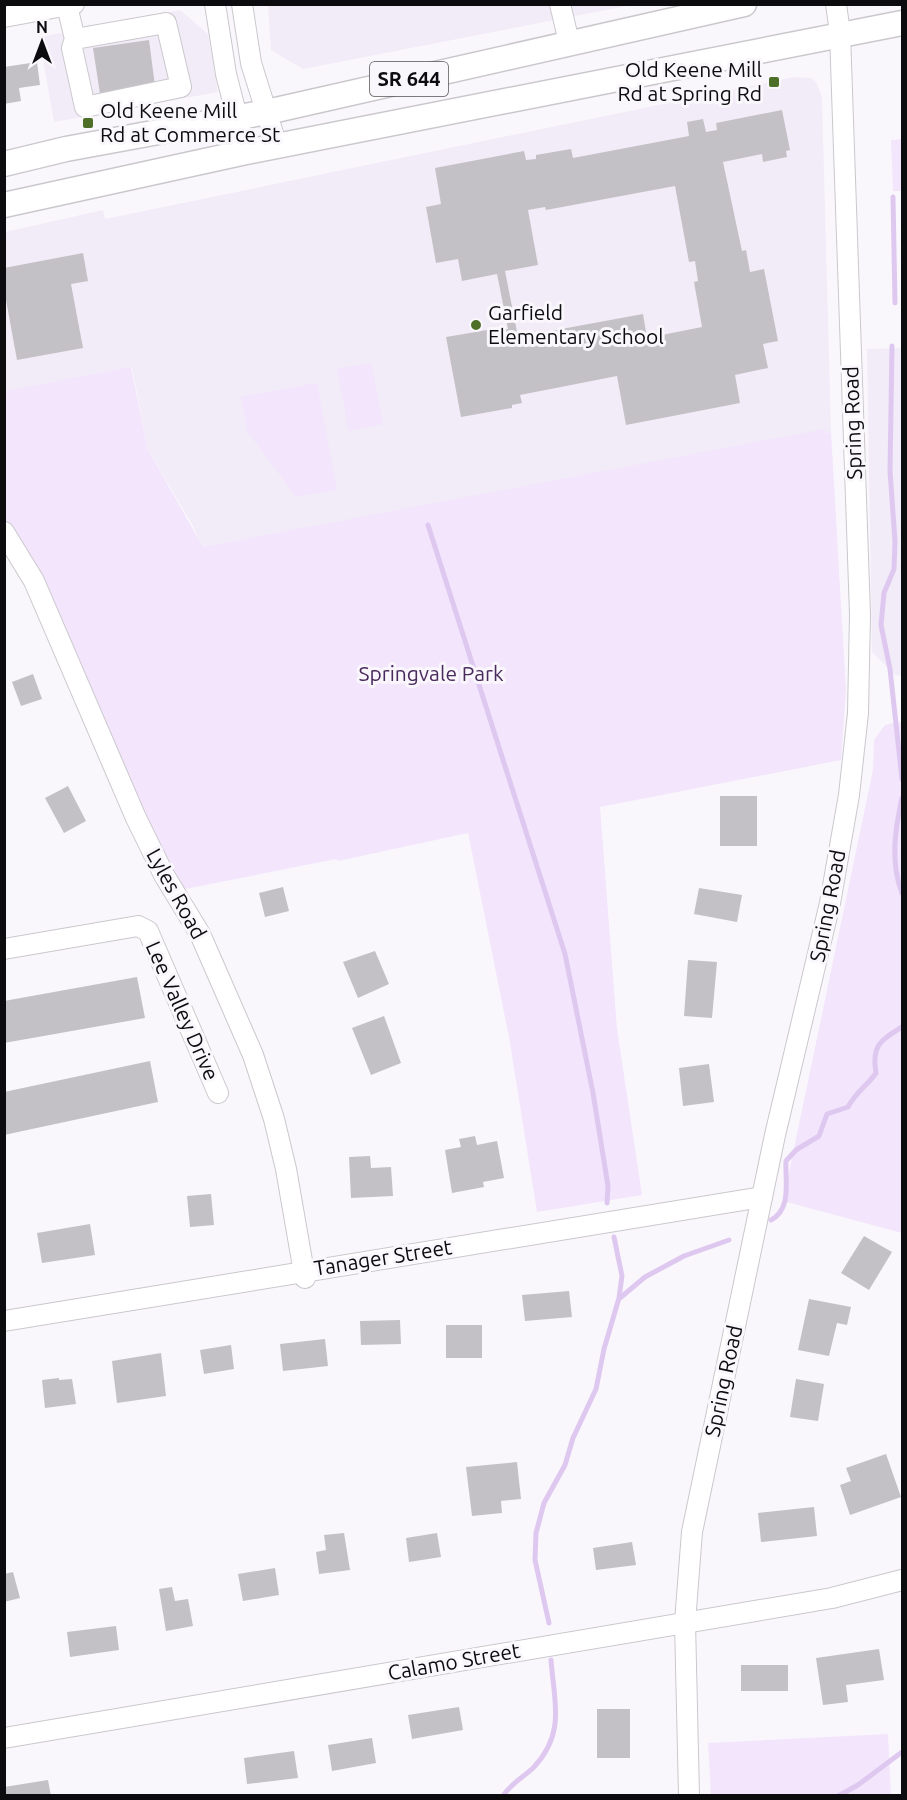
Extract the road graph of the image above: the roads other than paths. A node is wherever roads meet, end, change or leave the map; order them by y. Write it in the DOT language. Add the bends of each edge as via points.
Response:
graph roads {
  1 [pos="215,4"];
  2 [pos="242,4"];
  3 [pos="560,4"];
  4 [pos="744,4"];
  5 [pos="836,4"];
  6 [pos="71,5"];
  7 [pos="4,17"];
  8 [pos="903,23"];
  9 [pos="840,33"];
  10 [pos="75,39"];
  11 [pos="569,42"];
  12 [pos="267,112"];
  13 [pos="236,118"];
  14 [pos="277,146"];
  15 [pos="246,152"];
  16 [pos="4,164"];
  17 [pos="4,205"];
  18 [pos="4,532"];
  19 [pos="4,950"];
  20 [pos="218,1093"];
  21 [pos="762,1197"];
  22 [pos="304,1274"];
  23 [pos="4,1321"];
  24 [pos="903,1580"];
  25 [pos="685,1622"];
  26 [pos="4,1737"];
  27 [pos="689,1796"];
  1 -- 13 [label="street"];
  2 -- 12 [label="street" via="251,63"];
  3 -- 11 [label="street"];
  4 -- 11 [label="main road, SR 644"];
  5 -- 9 [label="street, Spring Road"];
  6 -- 7 [label="street"];
  6 -- 10 [label="street"];
  8 -- 9 [label="main road, SR 644"];
  9 -- 14 [label="main road, SR 644"];
  9 -- 21 [label="street, Spring Road" via="860,615 858,713 849,795 830,903"];
  10 -- 10 [label="street" via="72,48 85,107 181,87 166,23"];
  11 -- 12 [label="main road, SR 644"];
  12 -- 13 [label="main road, SR 644"];
  12 -- 14 [label="street"];
  13 -- 15 [label="street"];
  13 -- 16 [label="main road, SR 644"];
  14 -- 15 [label="main road, SR 644"];
  15 -- 17 [label="main road, SR 644"];
  18 -- 22 [label="street, Lyles Road" via="34,581 136,818 164,875 200,934 253,1055 279,1139"];
  19 -- 20 [label="street, Lee Valley Drive" via="138,926 148,931"];
  21 -- 22 [label="street, Tanager Street"];
  21 -- 25 [label="street, Spring Road" via="692,1532"];
  22 -- 23 [label="street, Tanager Street"];
  24 -- 25 [label="street, Calamo Street" via="832,1598"];
  25 -- 26 [label="street, Calamo Street"];
  25 -- 27 [label="street, Spring Road"];
}
